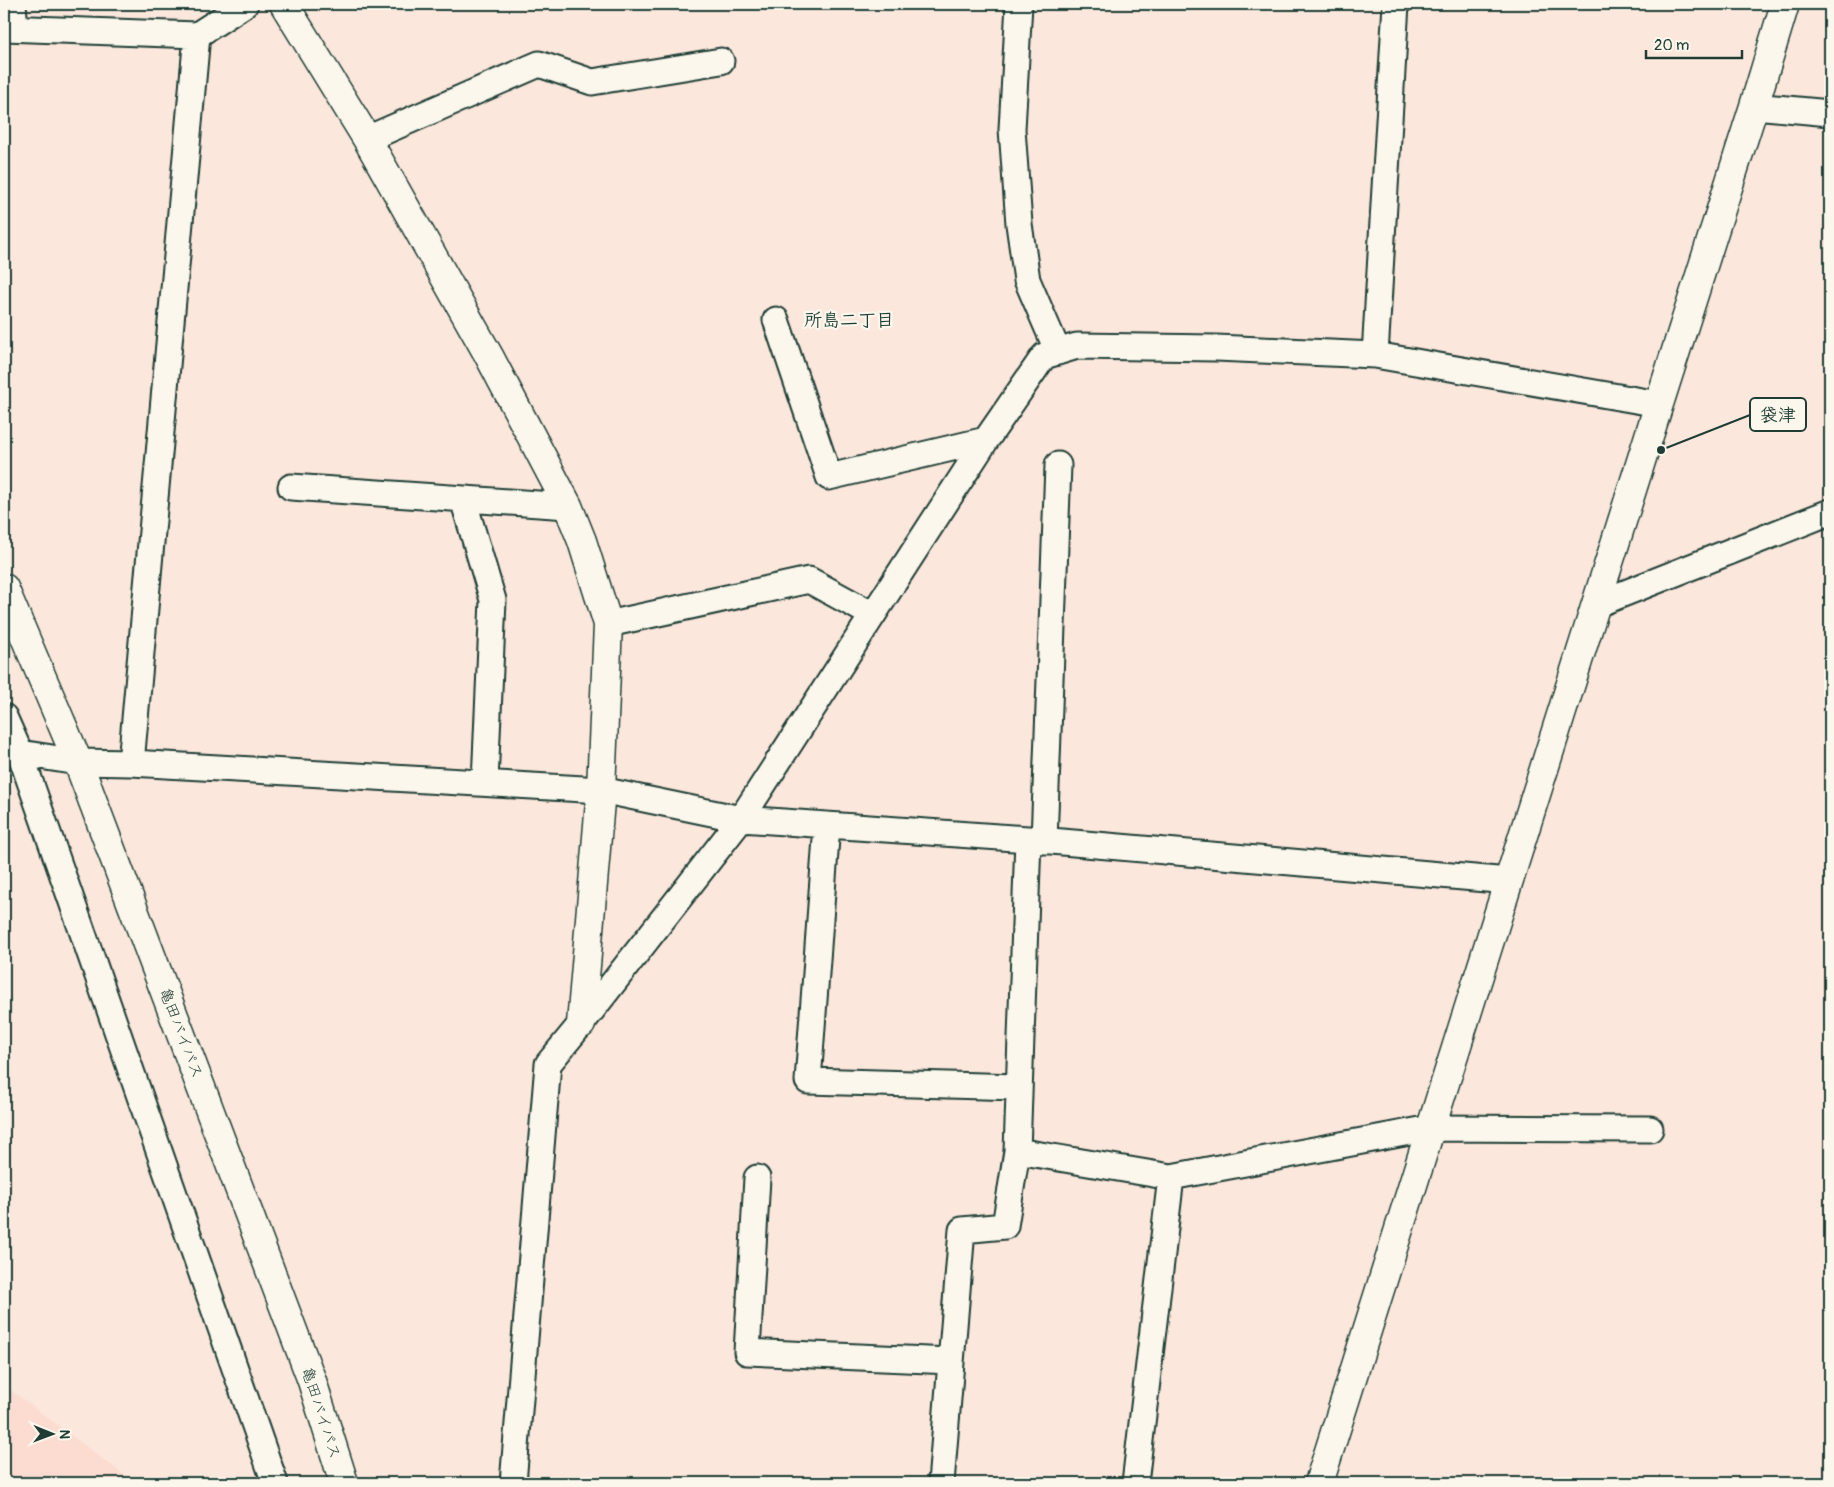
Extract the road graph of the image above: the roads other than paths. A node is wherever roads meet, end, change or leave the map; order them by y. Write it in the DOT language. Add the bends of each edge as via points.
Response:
graph roads {
  1 [pos="13,4"];
  2 [pos="245,4"];
  3 [pos="284,4"];
  4 [pos="1019,4"];
  5 [pos="1396,4"];
  6 [pos="1785,4"];
  7 [pos="9,28"];
  8 [pos="198,35"];
  9 [pos="721,61"];
  10 [pos="1754,106"];
  11 [pos="1830,113"];
  12 [pos="367,138"];
  13 [pos="776,320"];
  14 [pos="1058,352"];
  15 [pos="1375,355"];
  16 [pos="1659,404"];
  17 [pos="986,440"];
  18 [pos="1058,465"];
  19 [pos="291,487"];
  20 [pos="463,499"];
  21 [pos="568,506"];
  22 [pos="1830,512"];
  23 [pos="4,588"];
  24 [pos="1595,605"];
  25 [pos="873,615"];
  26 [pos="608,624"];
  27 [pos="4,717"];
  28 [pos="20,753"];
  29 [pos="78,762"];
  30 [pos="131,762"];
  31 [pos="485,782"];
  32 [pos="601,790"];
  33 [pos="741,819"];
  34 [pos="827,825"];
  35 [pos="1036,840"];
  36 [pos="1509,881"];
  37 [pos="581,1024"];
  38 [pos="1018,1087"];
  39 [pos="1431,1128"];
  40 [pos="1650,1129"];
  41 [pos="1017,1151"];
  42 [pos="1171,1177"];
  43 [pos="757,1178"];
  44 [pos="951,1361"];
  45 [pos="275,1483"];
  46 [pos="344,1483"];
  47 [pos="513,1483"];
  48 [pos="941,1483"];
  49 [pos="1135,1483"];
  50 [pos="1319,1483"];
  1 -- 7 [label="street"];
  2 -- 8 [label="street"];
  3 -- 12 [label="street"];
  4 -- 14 [label="street" via="1012,130 1019,224 1027,280"];
  5 -- 15 [label="street"];
  6 -- 10 [label="street"];
  7 -- 8 [label="street"];
  8 -- 30 [label="street"];
  9 -- 12 [label="street" via="592,82 539,64"];
  10 -- 11 [label="street"];
  10 -- 16 [label="street"];
  12 -- 21 [label="street" via="489,356"];
  13 -- 17 [label="street" via="829,476"];
  14 -- 15 [label="street" via="1077,346"];
  14 -- 17 [label="street" via="1044,356"];
  15 -- 16 [label="street"];
  16 -- 24 [label="street"];
  17 -- 25 [label="street"];
  18 -- 35 [label="street"];
  19 -- 20 [label="street"];
  20 -- 21 [label="street"];
  20 -- 31 [label="street" via="492,600"];
  21 -- 26 [label="street"];
  22 -- 24 [label="street"];
  23 -- 29 [label="street, 亀田バイパス"];
  24 -- 36 [label="street"];
  25 -- 26 [label="street" via="809,580"];
  25 -- 33 [label="street"];
  26 -- 32 [label="street"];
  27 -- 28 [label="street"];
  28 -- 29 [label="street"];
  28 -- 45 [label="street"];
  29 -- 30 [label="street"];
  29 -- 46 [label="street, 亀田バイパス" via="312,1381"];
  30 -- 31 [label="street"];
  31 -- 32 [label="street"];
  32 -- 33 [label="street"];
  32 -- 37 [label="street"];
  33 -- 34 [label="street"];
  33 -- 37 [label="street"];
  34 -- 35 [label="street"];
  34 -- 38 [label="street" via="808,1081"];
  35 -- 36 [label="street"];
  35 -- 38 [label="street"];
  36 -- 39 [label="street"];
  37 -- 47 [label="street" via="548,1064"];
  38 -- 41 [label="street"];
  39 -- 40 [label="street"];
  39 -- 42 [label="street"];
  39 -- 50 [label="street"];
  41 -- 42 [label="street"];
  41 -- 44 [label="street" via="1005,1226 962,1230"];
  42 -- 49 [label="street"];
  43 -- 44 [label="street" via="747,1352"];
  44 -- 48 [label="street"];
}
